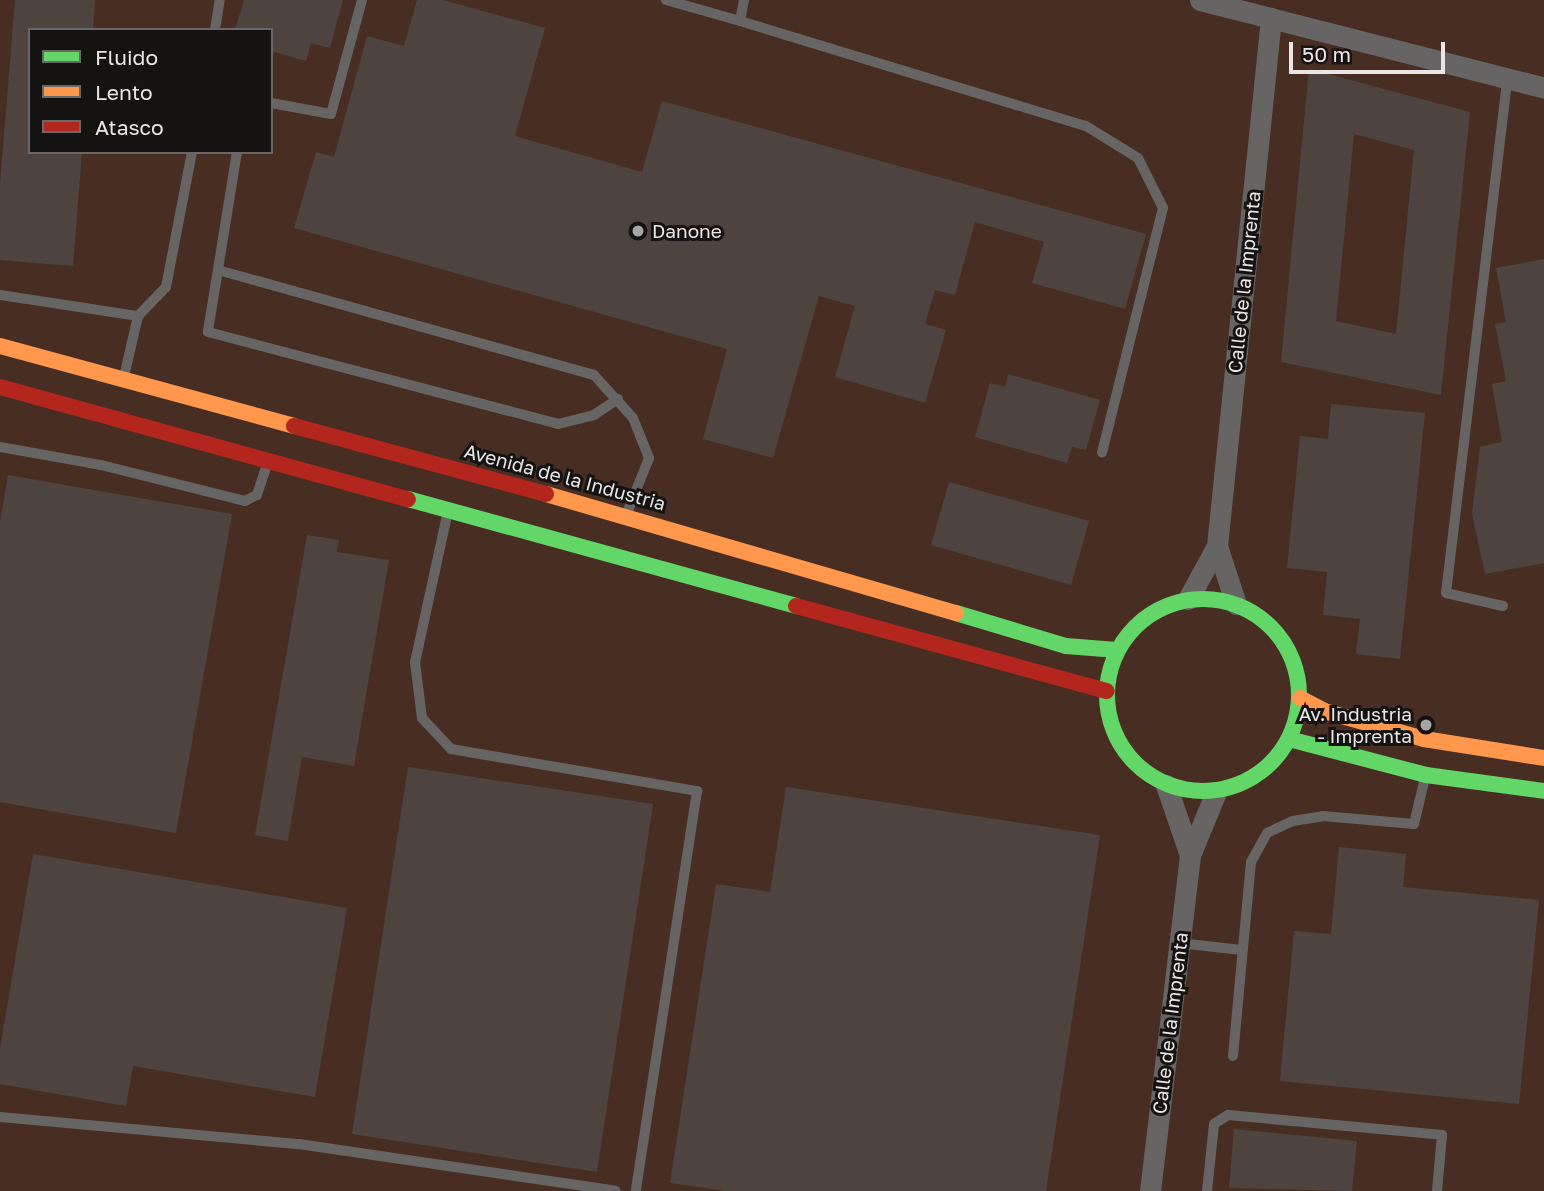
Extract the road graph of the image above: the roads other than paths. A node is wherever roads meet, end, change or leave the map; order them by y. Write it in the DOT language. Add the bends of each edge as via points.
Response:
graph roads {
  1 [pos="220,0"];
  2 [pos="362,0"];
  3 [pos="666,0"];
  4 [pos="744,0"];
  5 [pos="1199,0"];
  6 [pos="1271,18"];
  7 [pos="740,22"];
  8 [pos="215,28"];
  9 [pos="1507,82"];
  10 [pos="1544,88"];
  11 [pos="273,103"];
  12 [pos="192,154"];
  13 [pos="237,154"];
  14 [pos="218,270"];
  15 [pos="0,295"];
  16 [pos="138,316"];
  17 [pos="0,346"];
  18 [pos="123,380"];
  19 [pos="0,387"];
  20 [pos="618,399"];
  21 [pos="0,447"];
  22 [pos="1102,452"];
  23 [pos="267,464"];
  24 [pos="449,508"];
  25 [pos="626,515"];
  26 [pos="1217,546"];
  27 [pos="1188,599"];
  28 [pos="1236,604"];
  29 [pos="1503,606"];
  30 [pos="1117,650"];
  31 [pos="1107,691"];
  32 [pos="1300,698"];
  33 [pos="1289,740"];
  34 [pos="1544,758"];
  35 [pos="1426,775"];
  36 [pos="1166,785"];
  37 [pos="1544,791"];
  38 [pos="1216,792"];
  39 [pos="1190,855"];
  40 [pos="1180,943"];
  41 [pos="1242,950"];
  42 [pos="1233,1056"];
  43 [pos="0,1117"];
  44 [pos="616,1191"];
  45 [pos="636,1191"];
  46 [pos="1150,1191"];
  47 [pos="1207,1191"];
  48 [pos="1437,1191"];
  1 -- 8 [label="lane"];
  2 -- 11 [label="lane" via="331,114"];
  3 -- 7 [label="lane"];
  4 -- 7 [label="lane"];
  5 -- 6 [label="street"];
  6 -- 9 [label="street"];
  6 -- 26 [label="street, Calle de la Imprenta"];
  7 -- 22 [label="lane" via="1086,127 1138,158 1163,208"];
  9 -- 10 [label="street"];
  9 -- 29 [label="lane" via="1446,593"];
  12 -- 16 [label="lane" via="166,287"];
  13 -- 14 [label="lane"];
  14 -- 20 [label="lane" via="594,375"];
  14 -- 20 [label="lane" via="208,332 558,424 594,415"];
  15 -- 16 [label="lane"];
  16 -- 18 [label="lane"];
  17 -- 18 [label="street, Avenida de la Industria"];
  18 -- 25 [label="street, Avenida de la Industria"];
  19 -- 23 [label="street"];
  20 -- 25 [label="lane" via="633,418 649,458"];
  21 -- 23 [label="lane" via="101,465 245,501 257,495"];
  23 -- 24 [label="street"];
  24 -- 31 [label="street"];
  24 -- 45 [label="lane" via="415,662 422,718 451,749 697,791"];
  25 -- 30 [label="street, Avenida de la Industria" via="1066,646"];
  26 -- 27 [label="street, Calle de la Imprenta"];
  26 -- 28 [label="street, Calle de la Imprenta"];
  27 -- 28 [label="street"];
  27 -- 30 [label="street" via="1160,608 1136,626"];
  28 -- 32 [label="street" via="1263,618 1283,640 1296,668"];
  30 -- 31 [label="street"];
  31 -- 36 [label="street" via="1110,721 1122,748 1141,770"];
  32 -- 33 [label="street"];
  32 -- 34 [label="street" via="1324,711 1424,739"];
  33 -- 35 [label="street"];
  33 -- 38 [label="street" via="1271,765 1246,783"];
  35 -- 37 [label="street"];
  35 -- 41 [label="lane" via="1415,824 1323,816 1293,821 1267,833 1251,862"];
  36 -- 38 [label="street"];
  36 -- 39 [label="street, Calle de la Imprenta"];
  38 -- 39 [label="street, Calle de la Imprenta"];
  39 -- 40 [label="street, Calle de la Imprenta"];
  40 -- 41 [label="lane"];
  40 -- 46 [label="street, Calle de la Imprenta"];
  41 -- 42 [label="lane"];
  43 -- 44 [label="lane" via="299,1144"];
  47 -- 48 [label="lane" via="1214,1124 1228,1115 1442,1135"];
}
